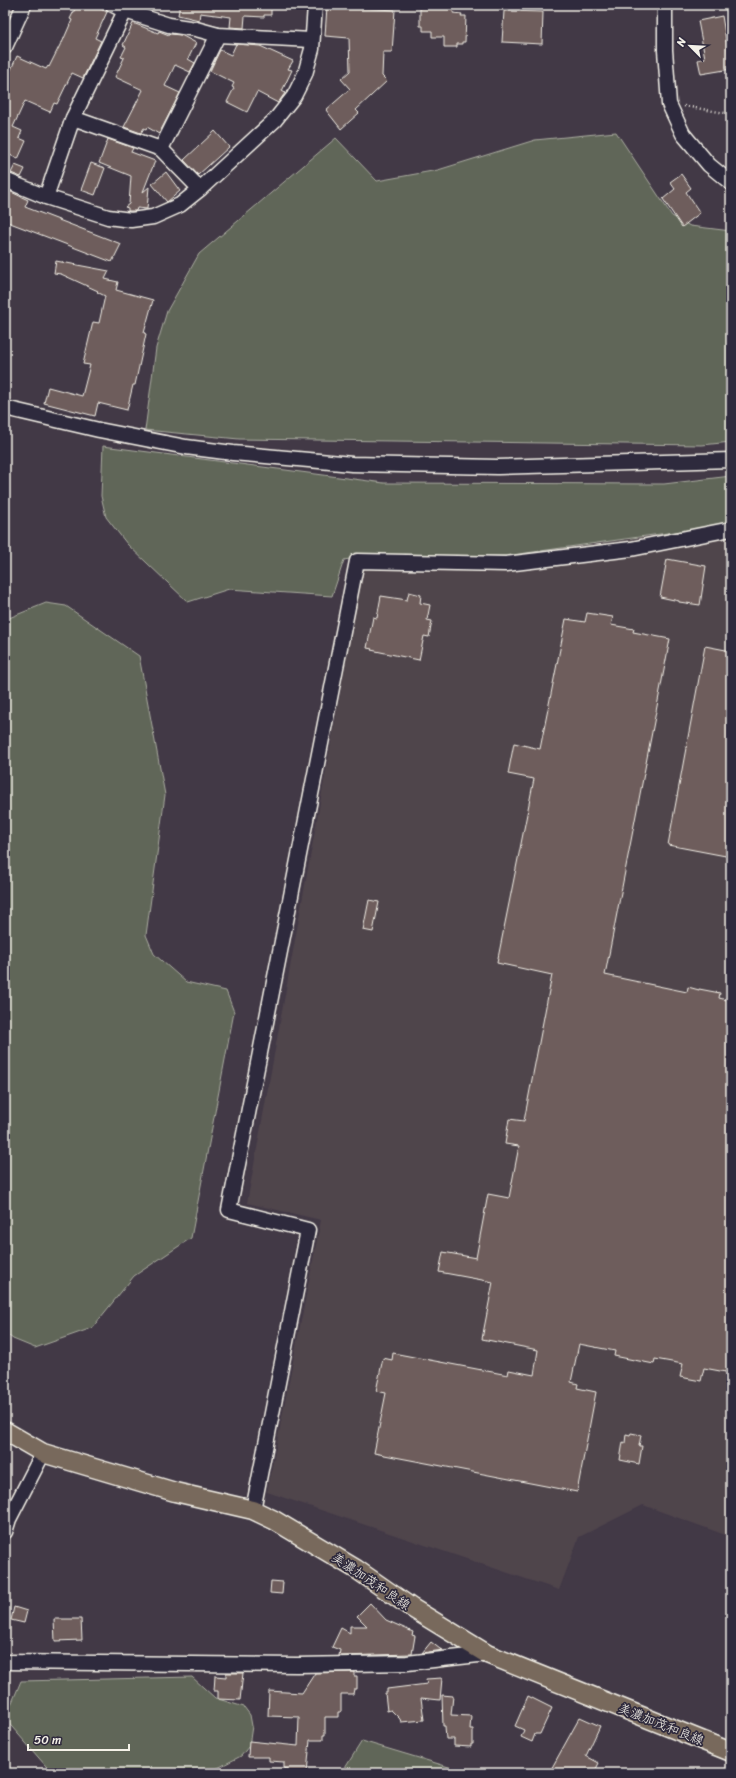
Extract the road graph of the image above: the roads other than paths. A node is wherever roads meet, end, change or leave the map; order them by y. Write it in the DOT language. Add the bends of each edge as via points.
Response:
graph roads {
  1 [pos="24,5"];
  2 [pos="315,5"];
  3 [pos="665,5"];
  4 [pos="119,8"];
  5 [pos="218,35"];
  6 [pos="311,40"];
  7 [pos="5,47"];
  8 [pos="73,118"];
  9 [pos="161,150"];
  10 [pos="5,180"];
  11 [pos="731,183"];
  12 [pos="200,189"];
  13 [pos="46,197"];
  14 [pos="5,408"];
  15 [pos="731,460"];
  16 [pos="731,530"];
  17 [pos="5,1431"];
  18 [pos="43,1453"];
  19 [pos="253,1510"];
  20 [pos="5,1532"];
  21 [pos="487,1654"];
  22 [pos="5,1662"];
  23 [pos="731,1752"];
  1 -- 7 [label="street"];
  2 -- 6 [label="street"];
  3 -- 11 [label="street" via="669,104 683,134 709,166"];
  4 -- 5 [label="street" via="170,24"];
  4 -- 8 [label="street"];
  5 -- 6 [label="street"];
  5 -- 9 [label="street"];
  6 -- 12 [label="street" via="312,49 305,74 294,96 274,120"];
  8 -- 9 [label="street"];
  8 -- 13 [label="street"];
  9 -- 12 [label="street"];
  10 -- 13 [label="street"];
  12 -- 13 [label="street" via="180,205 153,217 131,220 108,217"];
  14 -- 15 [label="street" via="186,448 352,464 498,467"];
  16 -- 19 [label="street" via="631,549 506,564 357,561 229,1210 308,1230"];
  17 -- 18 [label="main road, 美濃加茂和良線"];
  18 -- 19 [label="main road, 美濃加茂和良線" via="175,1492"];
  18 -- 20 [label="street" via="9,1519"];
  19 -- 21 [label="main road, 美濃加茂和良線" via="356,1569 412,1608"];
  21 -- 22 [label="street" via="407,1663 296,1665"];
  21 -- 23 [label="main road, 美濃加茂和良線"];
}
